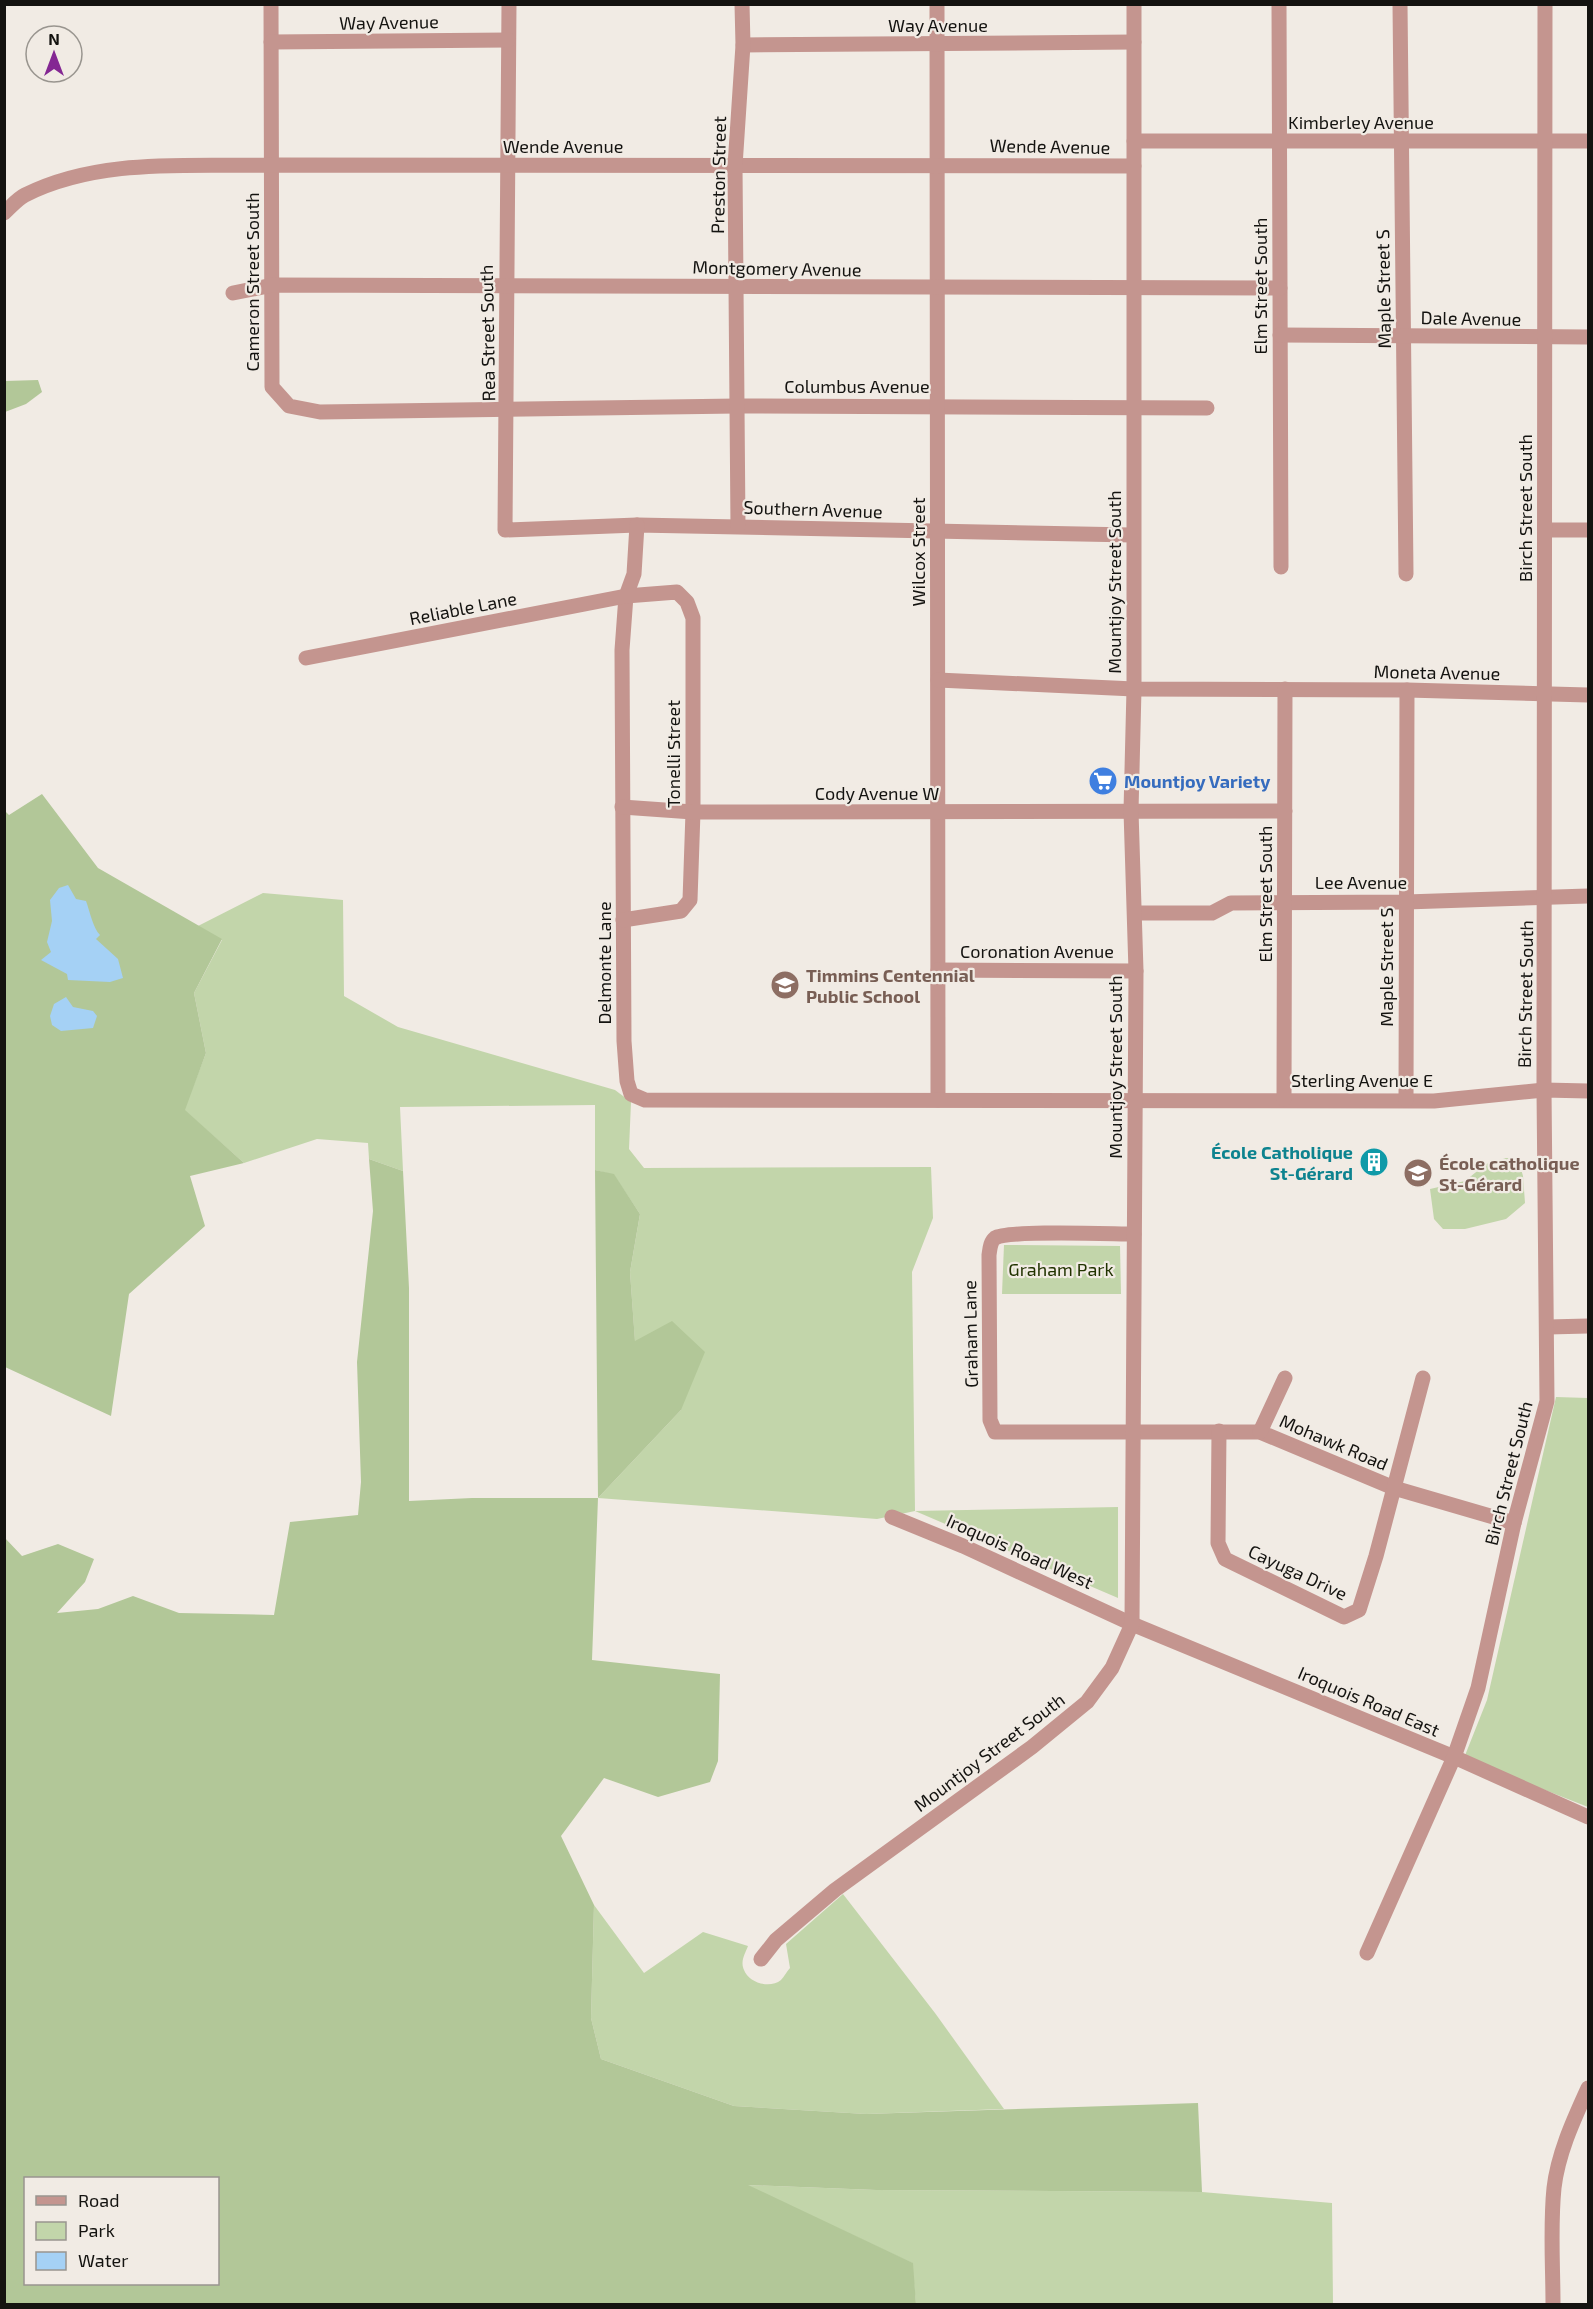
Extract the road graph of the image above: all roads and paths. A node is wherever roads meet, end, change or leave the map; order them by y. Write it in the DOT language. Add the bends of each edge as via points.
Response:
graph roads {
  1 [pos="271,4"];
  2 [pos="508,4"];
  3 [pos="742,4"];
  4 [pos="937,4"];
  5 [pos="1134,4"];
  6 [pos="1279,4"];
  7 [pos="1400,4"];
  8 [pos="1545,4"];
  9 [pos="508,40"];
  10 [pos="271,42"];
  11 [pos="1134,42"];
  12 [pos="743,45"];
  13 [pos="937,45"];
  14 [pos="1401,140"];
  15 [pos="1544,140"];
  16 [pos="1134,141"];
  17 [pos="1588,141"];
  18 [pos="1279,142"];
  19 [pos="937,164"];
  20 [pos="272,165"];
  21 [pos="507,165"];
  22 [pos="735,166"];
  23 [pos="1134,166"];
  24 [pos="4,213"];
  25 [pos="273,285"];
  26 [pos="505,285"];
  27 [pos="736,287"];
  28 [pos="1134,288"];
  29 [pos="1280,288"];
  30 [pos="937,289"];
  31 [pos="233,293"];
  32 [pos="1280,335"];
  33 [pos="1404,336"];
  34 [pos="1588,337"];
  35 [pos="1544,338"];
  36 [pos="737,406"];
  37 [pos="937,406"];
  38 [pos="1134,408"];
  39 [pos="1207,408"];
  40 [pos="507,409"];
  41 [pos="637,525"];
  42 [pos="738,526"];
  43 [pos="1545,530"];
  44 [pos="1588,530"];
  45 [pos="938,533"];
  46 [pos="1132,535"];
  47 [pos="1281,567"];
  48 [pos="1406,574"];
  49 [pos="626,596"];
  50 [pos="306,658"];
  51 [pos="938,680"];
  52 [pos="1284,688"];
  53 [pos="1134,689"];
  54 [pos="1407,690"];
  55 [pos="1544,693"];
  56 [pos="1588,695"];
  57 [pos="622,807"];
  58 [pos="1131,811"];
  59 [pos="1285,811"];
  60 [pos="693,812"];
  61 [pos="938,812"];
  62 [pos="1545,895"];
  63 [pos="1588,896"];
  64 [pos="1284,902"];
  65 [pos="1406,902"];
  66 [pos="1135,913"];
  67 [pos="623,920"];
  68 [pos="938,970"];
  69 [pos="1136,971"];
  70 [pos="1544,1090"];
  71 [pos="1588,1091"];
  72 [pos="1284,1099"];
  73 [pos="938,1100"];
  74 [pos="1134,1100"];
  75 [pos="1406,1100"];
  76 [pos="1134,1234"];
  77 [pos="1588,1326"];
  78 [pos="1548,1327"];
  79 [pos="1285,1378"];
  80 [pos="1423,1378"];
  81 [pos="1134,1431"];
  82 [pos="1219,1431"];
  83 [pos="1260,1432"];
  84 [pos="1394,1488"];
  85 [pos="892,1517"];
  86 [pos="1514,1523"];
  87 [pos="1132,1624"];
  88 [pos="1454,1757"];
  89 [pos="1588,1817"];
  90 [pos="1367,1953"];
  91 [pos="761,1959"];
  92 [pos="1588,2088"];
  93 [pos="1553,2304"];
  1 -- 10 [label="street, Cameron Street South"];
  2 -- 9 [label="street, Rea Street South"];
  3 -- 12 [label="street, Preston Street"];
  4 -- 13 [label="street, Wilcox Street"];
  5 -- 11 [label="street, Mountjoy Street South"];
  6 -- 18 [label="street, Elm Street South"];
  7 -- 14 [label="street, Maple Street S"];
  8 -- 15 [label="street, Birch Street South"];
  9 -- 10 [label="street, Way Avenue"];
  9 -- 21 [label="street, Rea Street South"];
  10 -- 20 [label="street, Cameron Street South"];
  11 -- 13 [label="street, Way Avenue"];
  11 -- 16 [label="street, Mountjoy Street South"];
  12 -- 13 [label="street, Way Avenue"];
  12 -- 22 [label="street, Preston Street"];
  13 -- 19 [label="street, Wilcox Street"];
  14 -- 15 [label="street, Kimberley Avenue"];
  14 -- 18 [label="street, Kimberley Avenue"];
  14 -- 33 [label="street, Maple Street S"];
  15 -- 17 [label="street, Kimberley Avenue"];
  15 -- 35 [label="street, Birch Street South"];
  16 -- 18 [label="street, Kimberley Avenue"];
  16 -- 23 [label="street, Mountjoy Street South"];
  18 -- 29 [label="street, Elm Street South"];
  19 -- 22 [label="street, Wende Avenue"];
  19 -- 23 [label="street, Wende Avenue"];
  19 -- 30 [label="street, Wilcox Street"];
  20 -- 21 [label="street, Wende Avenue"];
  20 -- 24 [label="street, Wende Avenue" via="136,168 80,174 23,195"];
  20 -- 25 [label="street, Cameron Street South"];
  21 -- 22 [label="street, Wende Avenue"];
  21 -- 26 [label="street, Rea Street South"];
  22 -- 27 [label="street, Preston Street"];
  23 -- 28 [label="street, Mountjoy Street South"];
  25 -- 26 [label="street, Montgomery Avenue"];
  25 -- 31 [label="street, Montgomery Avenue"];
  25 -- 40 [label="street, Cameron Street South" via="272,387 289,406 320,412"];
  26 -- 27 [label="street, Montgomery Avenue"];
  26 -- 40 [label="street, Rea Street South"];
  27 -- 30 [label="street, Montgomery Avenue"];
  27 -- 36 [label="street, Preston Street"];
  28 -- 29 [label="street, Montgomery Avenue"];
  28 -- 30 [label="street, Montgomery Avenue"];
  28 -- 38 [label="street, Mountjoy Street South"];
  29 -- 32 [label="street, Elm Street South"];
  30 -- 37 [label="street, Wilcox Street"];
  32 -- 33 [label="street, Dale Avenue"];
  32 -- 47 [label="street, Elm Street South"];
  33 -- 35 [label="street, Dale Avenue"];
  33 -- 48 [label="street, Maple Street S"];
  34 -- 35 [label="street, Dale Avenue"];
  35 -- 43 [label="street, Birch Street South"];
  36 -- 37 [label="street, Columbus Avenue"];
  36 -- 40 [label="street, Columbus Avenue"];
  36 -- 42 [label="street, Preston Street"];
  37 -- 38 [label="street, Columbus Avenue"];
  37 -- 45 [label="street, Wilcox Street"];
  38 -- 39 [label="street, Columbus Avenue"];
  38 -- 46 [label="street, Mountjoy Street South"];
  40 -- 41 [label="street, Rea Street South" via="506,530"];
  41 -- 42 [label="street, Southern Avenue"];
  41 -- 49 [label="street, Delmonte Lane" via="634,574"];
  42 -- 45 [label="street, Southern Avenue"];
  43 -- 44 [label="street"];
  43 -- 55 [label="street, Birch Street South"];
  45 -- 46 [label="street, Southern Avenue"];
  45 -- 51 [label="street, Wilcox Street"];
  46 -- 53 [label="street, Mountjoy Street South"];
  49 -- 50 [label="street, Reliable Lane"];
  49 -- 57 [label="street, Delmonte Lane"];
  49 -- 60 [label="street, Tonelli Street" via="677,592 687,602 693,618"];
  51 -- 53 [label="street, Moneta Avenue"];
  51 -- 61 [label="street, Wilcox Street"];
  52 -- 53 [label="street, Moneta Avenue"];
  52 -- 54 [label="street, Moneta Avenue"];
  52 -- 59 [label="street, Elm Street South"];
  53 -- 58 [label="street, Mountjoy Street South"];
  54 -- 55 [label="street, Moneta Avenue"];
  54 -- 65 [label="street, Maple Street S"];
  55 -- 56 [label="street, Moneta Avenue"];
  55 -- 62 [label="street, Birch Street South"];
  57 -- 60 [label="street, Cody Avenue W"];
  57 -- 67 [label="street, Delmonte Lane"];
  58 -- 59 [label="street, Cody Avenue W"];
  58 -- 61 [label="street, Cody Avenue W"];
  58 -- 66 [label="street, Mountjoy Street South"];
  59 -- 64 [label="street, Elm Street South"];
  60 -- 61 [label="street, Cody Avenue W"];
  60 -- 67 [label="street, Tonelli Street" via="690,900 681,910"];
  61 -- 68 [label="street, Wilcox Street"];
  62 -- 63 [label="street, Lee Avenue"];
  62 -- 65 [label="street, Lee Avenue"];
  62 -- 70 [label="street, Birch Street South"];
  64 -- 65 [label="street, Lee Avenue"];
  64 -- 66 [label="street, Lee Avenue" via="1231,903 1212,913"];
  64 -- 72 [label="street, Elm Street South"];
  65 -- 75 [label="street, Maple Street S"];
  66 -- 69 [label="street, Mountjoy Street South"];
  67 -- 73 [label="street, Delmonte Lane" via="624,1041 631,1094 645,1100"];
  68 -- 69 [label="street, Coronation Avenue"];
  68 -- 73 [label="street, Wilcox Street"];
  69 -- 74 [label="street, Mountjoy Street South"];
  70 -- 71 [label="street, Sterling Avenue E"];
  70 -- 75 [label="street, Sterling Avenue E" via="1434,1101"];
  70 -- 78 [label="street, Birch Street South"];
  72 -- 74 [label="street, Sterling Avenue E"];
  72 -- 75 [label="street, Sterling Avenue E"];
  73 -- 74 [label="street, Sterling Avenue E"];
  74 -- 76 [label="street, Mountjoy Street South"];
  76 -- 81 [label="street, Mountjoy Street South"];
  76 -- 81 [label="street, Graham Lane" via="998,1236 992,1241 989,1255 990,1420 994,1432"];
  77 -- 78 [label="street"];
  78 -- 86 [label="street, Birch Street South" via="1547,1401"];
  79 -- 83 [label="street"];
  80 -- 84 [label="street"];
  81 -- 82 [label="street, Mohawk Road"];
  81 -- 87 [label="street, Mountjoy Street South"];
  82 -- 83 [label="street, Mohawk Road"];
  82 -- 84 [label="street, Cayuga Drive" via="1218,1543 1225,1559 1344,1617 1359,1610"];
  83 -- 84 [label="street, Mohawk Road"];
  84 -- 86 [label="street, Mohawk Road"];
  85 -- 87 [label="street, Iroquois Road West"];
  86 -- 88 [label="street, Birch Street South" via="1478,1688"];
  87 -- 88 [label="street, Iroquois Road East"];
  87 -- 91 [label="street, Mountjoy Street South" via="1112,1668 1087,1702 1032,1747 835,1890 776,1940"];
  88 -- 89 [label="street, Iroquois Road East"];
  88 -- 90 [label="street, Birch Street South"];
  92 -- 93 [label="street" via="1558,2164 1554,2188"];
}
